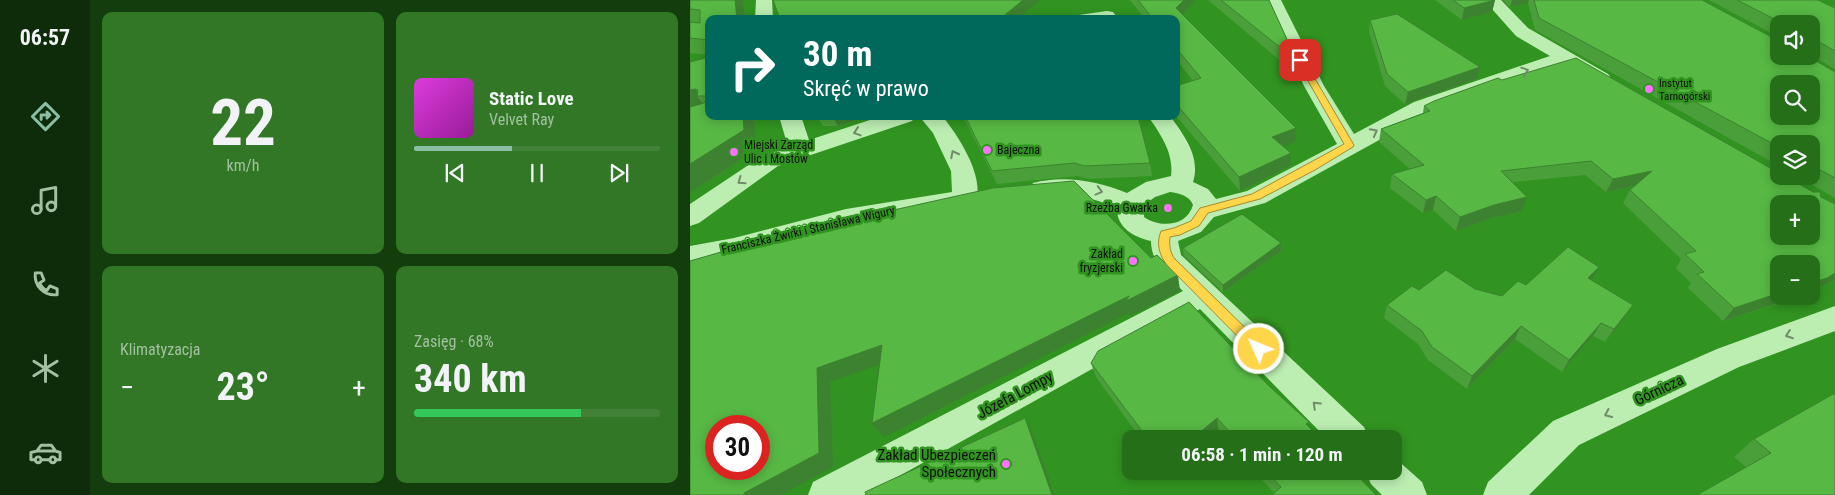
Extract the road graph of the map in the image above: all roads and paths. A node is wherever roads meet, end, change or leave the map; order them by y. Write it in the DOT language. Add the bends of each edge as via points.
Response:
graph roads {
  1 [pos="764,0"];
  2 [pos="1273,0"];
  3 [pos="1492,0"];
  4 [pos="1109,11"];
  5 [pos="764,15"];
  6 [pos="1097,15"];
  7 [pos="1564,58"];
  8 [pos="1620,88"];
  9 [pos="791,120"];
  10 [pos="892,120"];
  11 [pos="933,120"];
  12 [pos="1162,120"];
  13 [pos="1349,145"];
  14 [pos="800,150"];
  15 [pos="1180,185"];
  16 [pos="1021,191"];
  17 [pos="993,194"];
  18 [pos="965,197"];
  19 [pos="1131,205"];
  20 [pos="1204,211"];
  21 [pos="690,217"];
  22 [pos="1165,233"];
  23 [pos="690,256"];
  24 [pos="1203,294"];
  25 [pos="1835,318"];
  26 [pos="1341,430"];
  27 [pos="1393,480"];
  28 [pos="826,495"];
  29 [pos="1408,495"];
  30 [pos="1502,495"];
  1 -- 5 [label="street"];
  2 -- 13 [label="street" via="1300,60"];
  3 -- 7 [label="street" via="1522,32"];
  4 -- 6 [label="street"];
  7 -- 8 [label="street"];
  13 -- 7 [label="street, one-way" via="1422,107"];
  9 -- 14 [label="street"];
  10 -- 14 [label="street, one-way"];
  18 -- 11 [label="street, one-way" via="963,171 943,131"];
  12 -- 15 [label="street" via="1184,158 1185,169"];
  13 -- 20 [label="street" via="1256,197"];
  14 -- 21 [label="street, one-way" via="761,167"];
  15 -- 19 [label="street" via="1151,188"];
  15 -- 20 [label="street" via="1189,187 1202,197"];
  16 -- 19 [label="street, one-way" via="1078,186 1108,194"];
  17 -- 18 [label="street, Franciszka Żwirki i Stanisława Wigury"];
  18 -- 23 [label="street, Franciszka Żwirki i Stanisława Wigury" via="846,218 726,250"];
  19 -- 22 [label="street" via="1134,222 1147,230"];
  20 -- 22 [label="street" via="1195,223 1176,232"];
  22 -- 24 [label="street" via="1166,256"];
  26 -- 24 [label="street, one-way"];
  24 -- 28 [label="street, Józefa Lompy"];
  25 -- 30 [label="street, Górnicza, one-way" via="1728,358 1566,433"];
  27 -- 29 [label="street"];
}
